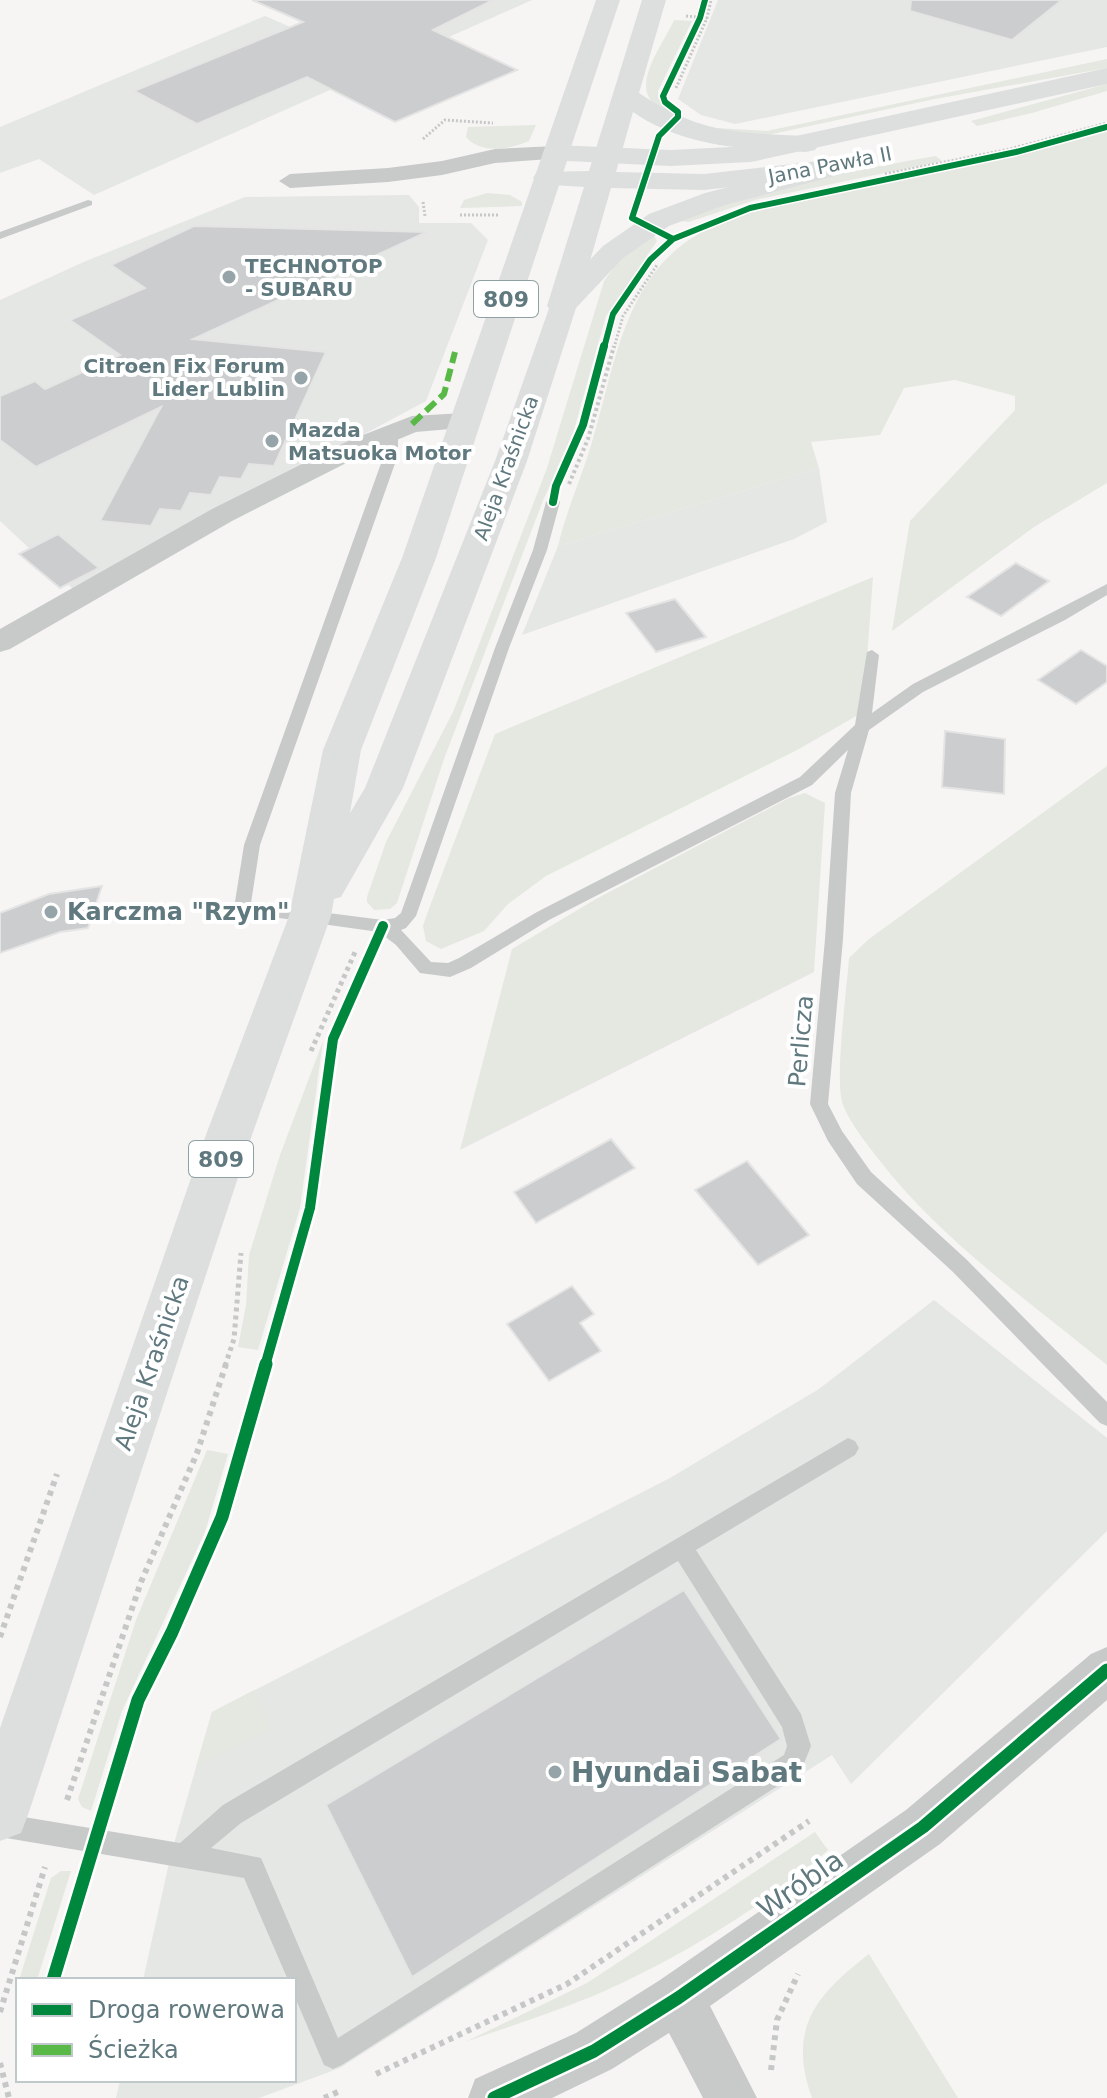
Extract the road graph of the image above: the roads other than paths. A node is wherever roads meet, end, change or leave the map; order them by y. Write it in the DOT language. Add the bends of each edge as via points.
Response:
graph roads {
  1 [pos="608,0"];
  2 [pos="654,0"];
  3 [pos="1107,76"];
  4 [pos="625,95"];
  5 [pos="1107,104"];
  6 [pos="1035,121"];
  7 [pos="966,136"];
  8 [pos="806,144"];
  9 [pos="552,166"];
  10 [pos="833,167"];
  11 [pos="603,168"];
  12 [pos="290,181"];
  13 [pos="88,203"];
  14 [pos="0,236"];
  15 [pos="562,306"];
  16 [pos="464,421"];
  17 [pos="391,431"];
  18 [pos="553,502"];
  19 [pos="1107,589"];
  20 [pos="0,642"];
  21 [pos="872,655"];
  22 [pos="862,727"];
  23 [pos="310,916"];
  24 [pos="376,925"];
  25 [pos="1107,1416"];
  26 [pos="848,1448"];
  27 [pos="681,1547"];
  28 [pos="1107,1670"];
  29 [pos="0,1812"];
  30 [pos="0,1825"];
  31 [pos="184,1855"];
  32 [pos="678,1998"];
  33 [pos="753,2091"];
  34 [pos="494,2098"];
  1 -- 9 [label="main road, Aleja Kraśnicka / 809"];
  2 -- 4 [label="main road, Aleja Kraśnicka / 809"];
  3 -- 8 [label="main road, Jana Pawła II"];
  4 -- 8 [label="main road" via="670,125 710,139"];
  4 -- 11 [label="main road, Aleja Kraśnicka / 809"];
  5 -- 6 [label="main road"];
  7 -- 10 [label="main road, Jana Pawła II"];
  8 -- 11 [label="main road, Jana Pawła II"];
  9 -- 11 [label="main road, Jana Pawła II"];
  9 -- 12 [label="street" via="442,168"];
  9 -- 16 [label="main road, Aleja Kraśnicka / 809"];
  10 -- 11 [label="main road, Jana Pawła II" via="716,182"];
  10 -- 15 [label="main road" via="688,207 646,227 613,252"];
  11 -- 15 [label="main road, Aleja Kraśnicka / 809"];
  13 -- 14 [label="lane"];
  15 -- 23 [label="main road, Aleja Kraśnicka / 809" via="511,461 384,788"];
  16 -- 17 [label="street" via="412,424"];
  16 -- 23 [label="main road, Aleja Kraśnicka / 809" via="419,558 342,750"];
  17 -- 20 [label="street" via="222,515"];
  17 -- 23 [label="lane" via="391,455 252,845 242,908"];
  18 -- 24 [label="lane" via="415,901 400,924"];
  19 -- 22 [label="lane" via="918,688"];
  21 -- 22 [label="lane, Perlicza"];
  22 -- 24 [label="lane" via="806,781 543,916 450,970 426,968 402,940"];
  22 -- 25 [label="lane, Perlicza" via="843,793 819,1104 864,1178 960,1266"];
  23 -- 24 [label="lane"];
  23 -- 29 [label="main road, Aleja Kraśnicka / 809" via="225,1147"];
  26 -- 27 [label="lane"];
  27 -- 31 [label="lane" via="232,1814"];
  27 -- 31 [label="lane" via="793,1722 799,1746 793,1763 333,2056 252,1867"];
  28 -- 32 [label="street, Wróbla" via="923,1827"];
  30 -- 31 [label="lane"];
  32 -- 33 [label="street"];
  32 -- 34 [label="street, Wróbla" via="594,2051"];
}
